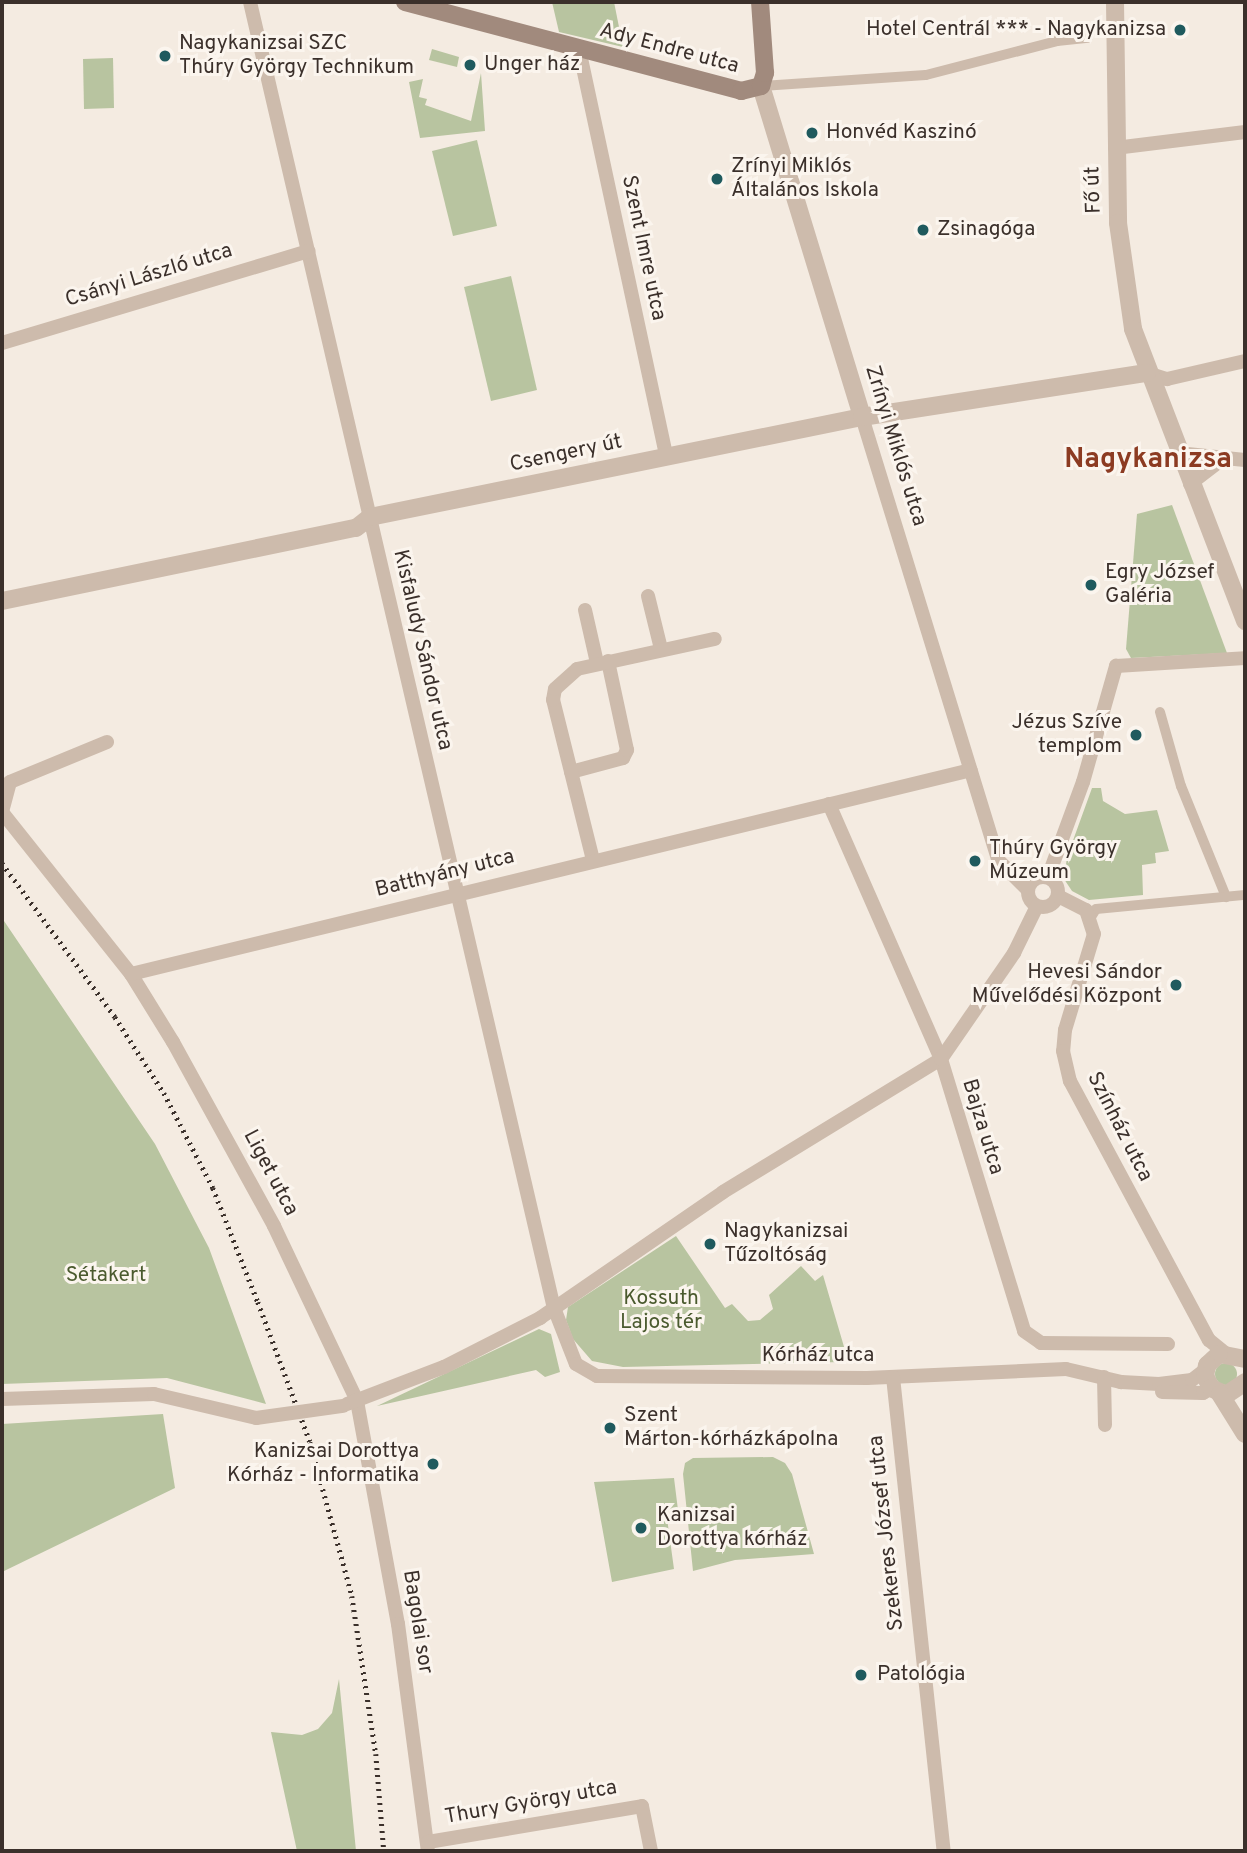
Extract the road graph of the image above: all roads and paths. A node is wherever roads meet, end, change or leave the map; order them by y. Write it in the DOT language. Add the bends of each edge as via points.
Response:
graph roads {
  1 [pos="250,2"];
  2 [pos="405,2"];
  3 [pos="760,2"];
  4 [pos="1115,2"];
  5 [pos="1088,38"];
  6 [pos="579,49"];
  7 [pos="761,86"];
  8 [pos="1245,132"];
  9 [pos="1115,148"];
  10 [pos="308,251"];
  11 [pos="2,343"];
  12 [pos="1245,361"];
  13 [pos="1147,373"];
  14 [pos="862,417"];
  15 [pos="1178,453"];
  16 [pos="666,456"];
  17 [pos="1225,457"];
  18 [pos="1244,459"];
  19 [pos="1190,484"];
  20 [pos="370,517"];
  21 [pos="648,596"];
  22 [pos="2,601"];
  23 [pos="585,610"];
  24 [pos="1245,621"];
  25 [pos="715,639"];
  26 [pos="661,649"];
  27 [pos="1245,658"];
  28 [pos="603,662"];
  29 [pos="1160,712"];
  30 [pos="107,742"];
  31 [pos="971,770"];
  32 [pos="571,772"];
  33 [pos="829,804"];
  34 [pos="2,812"];
  35 [pos="593,860"];
  36 [pos="1048,877"];
  37 [pos="1028,890"];
  38 [pos="458,892"];
  39 [pos="1245,895"];
  40 [pos="1058,896"];
  41 [pos="1226,897"];
  42 [pos="1037,906"];
  43 [pos="1091,917"];
  44 [pos="131,974"];
  45 [pos="941,1059"];
  46 [pos="554,1308"];
  47 [pos="1168,1344"];
  48 [pos="1228,1361"];
  49 [pos="893,1377"];
  50 [pos="1104,1377"];
  51 [pos="1121,1382"];
  52 [pos="1244,1389"];
  53 [pos="1216,1391"];
  54 [pos="2,1399"];
  55 [pos="350,1404"];
  56 [pos="1105,1425"];
  57 [pos="1245,1434"];
  58 [pos="428,1847"];
  59 [pos="651,1851"];
  60 [pos="944,1851"];
  1 -- 10 [label="street, Kisfaludy Sándor utca"];
  2 -- 6 [label="main road, Ady Endre utca"];
  3 -- 7 [label="main road, Zrínyi Miklós utca" via="765,73"];
  4 -- 9 [label="street, Fő út"];
  5 -- 7 [label="street, Ady Endre utca" via="1057,41 926,75"];
  6 -- 7 [label="main road, Ady Endre utca" via="741,92"];
  6 -- 16 [label="street, Szent Imre utca"];
  7 -- 14 [label="street, Zrínyi Miklós utca"];
  8 -- 9 [label="street"];
  9 -- 13 [label="street, Fő út" via="1125,291"];
  10 -- 11 [label="street, Csányi László utca"];
  10 -- 20 [label="street, Kisfaludy Sándor utca"];
  12 -- 13 [label="street" via="1167,379"];
  13 -- 14 [label="street, Csengery út"];
  13 -- 15 [label="street, Fő út"];
  14 -- 16 [label="street, Csengery út"];
  14 -- 31 [label="street, Zrínyi Miklós utca"];
  15 -- 17 [label="street"];
  15 -- 19 [label="street, Fő út"];
  16 -- 20 [label="street, Csengery út"];
  17 -- 18 [label="street"];
  17 -- 19 [label="street"];
  19 -- 24 [label="street, Fő út"];
  20 -- 22 [label="street, Csengery út" via="356,528"];
  20 -- 38 [label="street, Kisfaludy Sándor utca"];
  21 -- 26 [label="street"];
  23 -- 28 [label="street"];
  25 -- 26 [label="street"];
  26 -- 28 [label="street"];
  27 -- 36 [label="street" via="1116,666 1083,782"];
  28 -- 32 [label="street" via="567,675 555,689 553,700"];
  28 -- 32 [label="street" via="627,750 623,758"];
  29 -- 41 [label="street" via="1181,786"];
  30 -- 34 [label="street" via="10,782"];
  31 -- 33 [label="street, Batthyány utca"];
  31 -- 37 [label="street, Zrínyi Miklós utca" via="999,861"];
  32 -- 35 [label="street"];
  33 -- 35 [label="street, Batthyány utca"];
  33 -- 45 [label="street, Bajza utca"];
  34 -- 44 [label="street"];
  35 -- 38 [label="street, Batthyány utca"];
  36 -- 37 [label="street" via="1037,878"];
  36 -- 40 [label="street" via="1058,887"];
  37 -- 42 [label="street"];
  38 -- 44 [label="street, Batthyány utca"];
  38 -- 46 [label="street, Kisfaludy Sándor utca"];
  39 -- 41 [label="street"];
  40 -- 42 [label="street" via="1052,905"];
  40 -- 43 [label="street" via="1076,902"];
  41 -- 43 [label="street" via="1096,909"];
  42 -- 45 [label="street" via="1014,953"];
  43 -- 48 [label="street, Színház utca" via="1091,948 1065,1030 1070,1082 1209,1340"];
  44 -- 55 [label="street, Liget utca" via="232,1145 317,1310"];
  45 -- 46 [label="street" via="723,1192"];
  45 -- 47 [label="street, Bajza utca" via="1024,1331 1041,1343"];
  46 -- 49 [label="street, Kórház utca" via="571,1357 597,1376"];
  46 -- 55 [label="street" via="444,1367"];
  48 -- 51 [label="street, Kórház utca" via="1192,1380"];
  48 -- 53 [label="street"];
  49 -- 50 [label="street, Kórház utca" via="1066,1369"];
  49 -- 60 [label="street, Szekeres József utca"];
  50 -- 51 [label="street, Kórház utca"];
  50 -- 56 [label="street"];
  51 -- 53 [label="street, Kórház utca" via="1141,1392"];
  52 -- 53 [label="street"];
  53 -- 57 [label="street"];
  54 -- 55 [label="street, bridge" via="132,1393 195,1402 256,1418"];
  55 -- 58 [label="street, Bagolai sor" via="398,1624"];
  58 -- 59 [label="street, Thury György utca" via="642,1806"];
}
